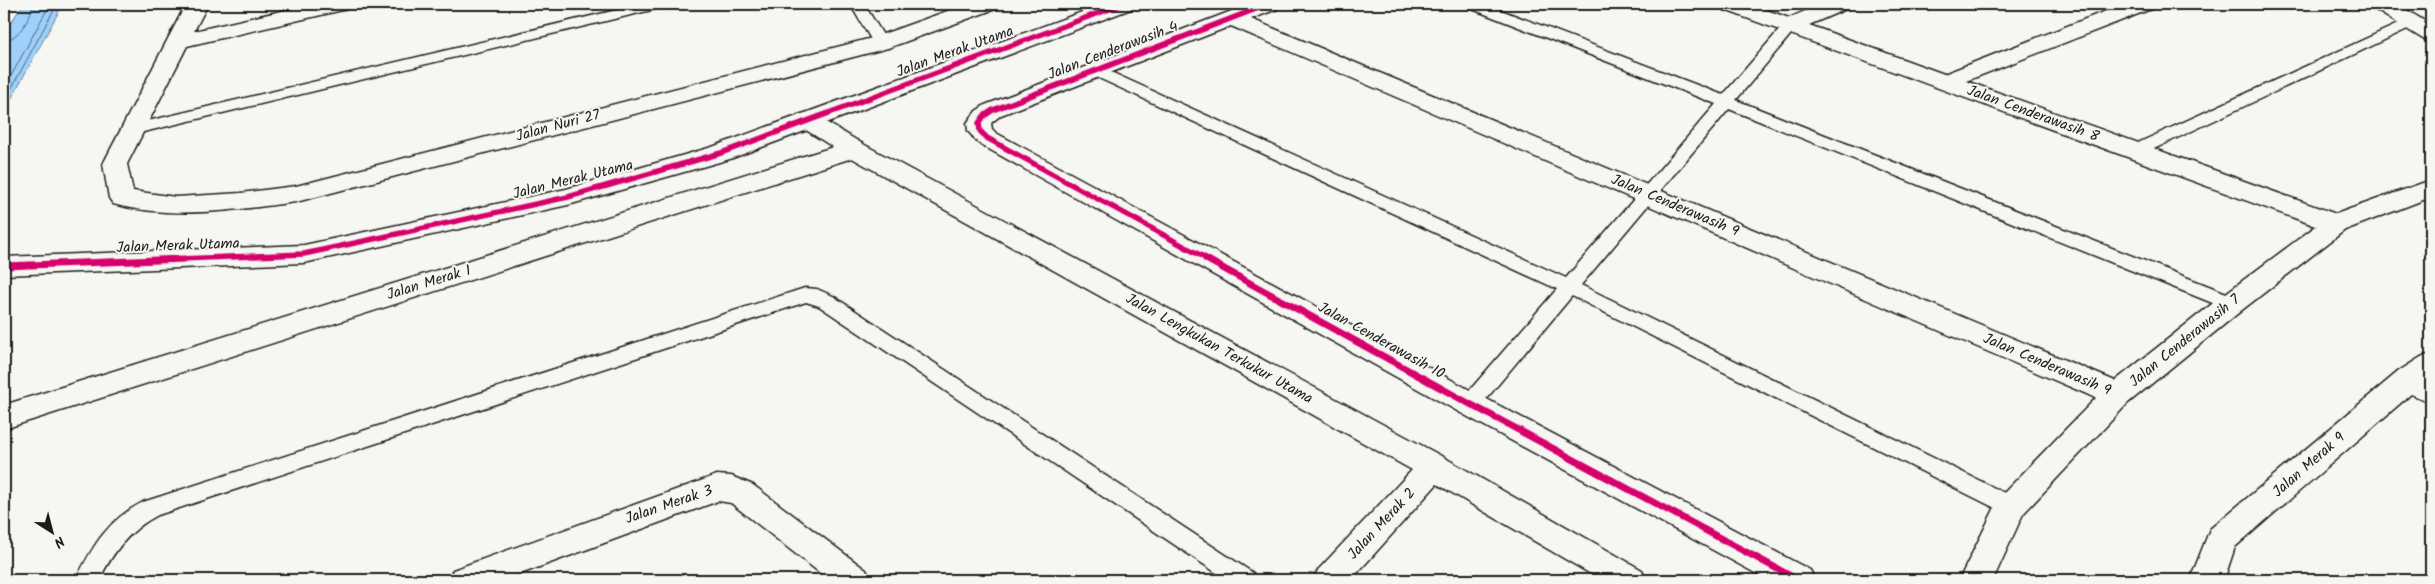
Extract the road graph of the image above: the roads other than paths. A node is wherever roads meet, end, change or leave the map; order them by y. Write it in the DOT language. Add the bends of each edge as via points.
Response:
graph roads {
  1 [pos="197,4"];
  2 [pos="339,4"];
  3 [pos="660,4"];
  4 [pos="857,4"];
  5 [pos="987,4"];
  6 [pos="1123,4"];
  7 [pos="1269,4"];
  8 [pos="1472,4"];
  9 [pos="1730,4"];
  10 [pos="1838,4"];
  11 [pos="2143,4"];
  12 [pos="2382,4"];
  13 [pos="1231,18"];
  14 [pos="2411,22"];
  15 [pos="1791,25"];
  16 [pos="2431,34"];
  17 [pos="178,41"];
  18 [pos="880,43"];
  19 [pos="1096,71"];
  20 [pos="1944,82"];
  21 [pos="1726,102"];
  22 [pos="993,110"];
  23 [pos="806,120"];
  24 [pos="131,130"];
  25 [pos="854,149"];
  26 [pos="2135,151"];
  27 [pos="2431,188"];
  28 [pos="1648,194"];
  29 [pos="2336,224"];
  30 [pos="4,266"];
  31 [pos="1569,287"];
  32 [pos="2232,303"];
  33 [pos="2424,378"];
  34 [pos="2118,395"];
  35 [pos="1470,404"];
  36 [pos="4,417"];
  37 [pos="1434,467"];
  38 [pos="2011,506"];
  39 [pos="87,580"];
  40 [pos="465,580"];
  41 [pos="854,580"];
  42 [pos="1245,580"];
  43 [pos="1330,580"];
  44 [pos="1630,580"];
  45 [pos="1798,580"];
  46 [pos="1976,580"];
  47 [pos="2207,580"];
  1 -- 17 [label="street"];
  2 -- 17 [label="street"];
  3 -- 24 [label="lane"];
  4 -- 18 [label="lane"];
  5 -- 18 [label="street, Jalan Nuri 27"];
  6 -- 23 [label="street, Jalan Merak Utama"];
  7 -- 13 [label="street, Jalan Cenderawasih 4"];
  8 -- 21 [label="lane"];
  9 -- 15 [label="street, Jalan Cenderawasih 8"];
  10 -- 15 [label="street"];
  11 -- 20 [label="street"];
  12 -- 14 [label="street"];
  13 -- 19 [label="street, Jalan Cenderawasih 4"];
  13 -- 28 [label="street, Jalan Cenderawasih 9"];
  14 -- 16 [label="street"];
  14 -- 26 [label="lane"];
  15 -- 20 [label="street, Jalan Cenderawasih 8"];
  15 -- 21 [label="lane"];
  17 -- 24 [label="street"];
  18 -- 24 [label="street, Jalan Nuri 27" via="296,194 241,201 176,205 122,198 115,164"];
  19 -- 22 [label="street, Jalan Cenderawasih 4"];
  19 -- 31 [label="lane"];
  20 -- 26 [label="street, Jalan Cenderawasih 8"];
  21 -- 28 [label="lane"];
  21 -- 32 [label="lane"];
  22 -- 35 [label="street, Jalan Cenderawasih 10" via="979,124 980,131 987,138"];
  23 -- 25 [label="street, Jalan Lengkukan Terkukur Utama"];
  23 -- 30 [label="street, Jalan Merak Utama" via="721,153 568,197 304,254"];
  25 -- 36 [label="street, Jalan Merak 1"];
  25 -- 37 [label="street, Jalan Lengkukan Terkukur Utama"];
  26 -- 29 [label="street, Jalan Cenderawasih 8"];
  27 -- 29 [label="street, Jalan Cenderawasih 7"];
  28 -- 31 [label="lane"];
  28 -- 34 [label="street, Jalan Cenderawasih 9"];
  29 -- 32 [label="street, Jalan Cenderawasih 7"];
  31 -- 35 [label="lane"];
  31 -- 38 [label="lane"];
  32 -- 34 [label="street, Jalan Cenderawasih 7"];
  33 -- 47 [label="street, Jalan Merak 9" via="2222,539"];
  34 -- 38 [label="street, Jalan Cenderawasih 7"];
  35 -- 45 [label="street, Jalan Cenderawasih 10"];
  37 -- 43 [label="street, Jalan Merak 2"];
  37 -- 44 [label="street, Jalan Lengkukan Terkukur Utama"];
  38 -- 46 [label="street, Jalan Cenderawasih 7"];
  39 -- 42 [label="lane" via="120,527 151,508 805,295 826,300"];
  40 -- 41 [label="street, Jalan Merak 3" via="717,488 742,494"];
}
